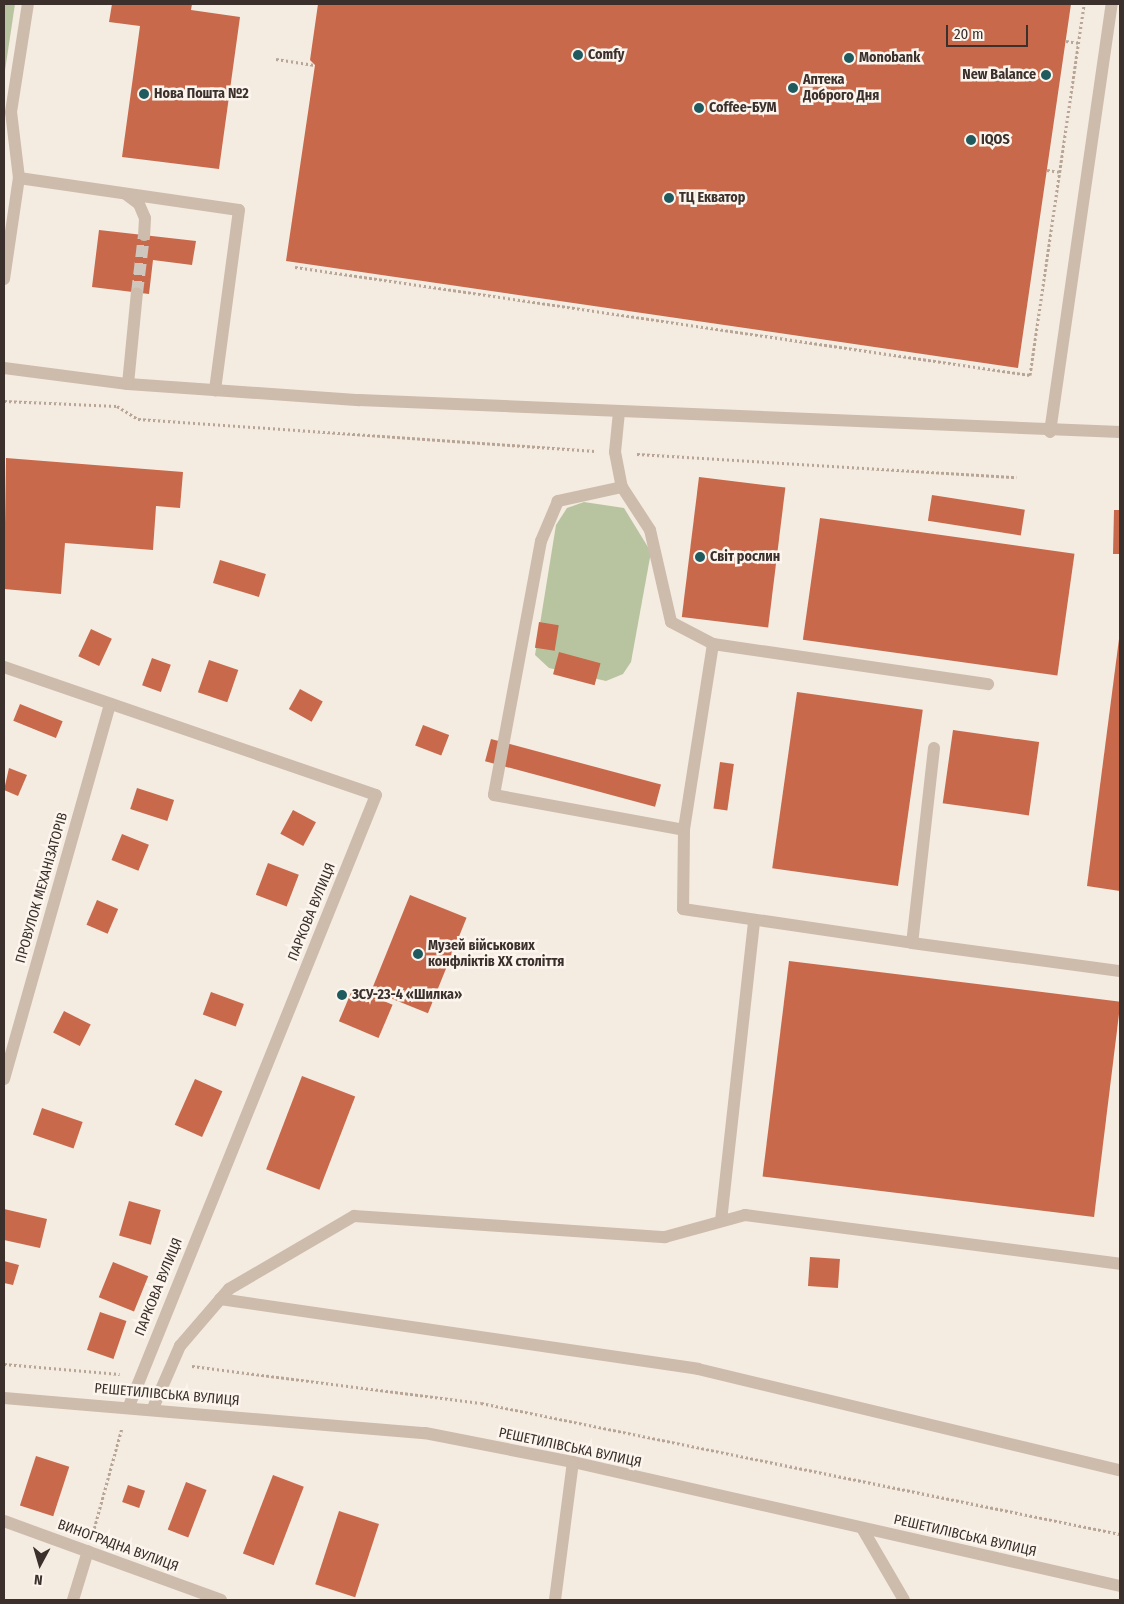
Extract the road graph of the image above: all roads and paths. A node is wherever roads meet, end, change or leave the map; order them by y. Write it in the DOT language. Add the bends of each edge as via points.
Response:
graph roads {
  1 [pos="28,4"];
  2 [pos="1084,4"];
  3 [pos="1112,4"];
  4 [pos="1066,41"];
  5 [pos="1078,43"];
  6 [pos="276,59"];
  7 [pos="315,65"];
  8 [pos="1047,170"];
  9 [pos="1059,172"];
  10 [pos="19,178"];
  11 [pos="127,195"];
  12 [pos="144,235"];
  13 [pos="295,267"];
  14 [pos="4,279"];
  15 [pos="137,293"];
  16 [pos="4,368"];
  17 [pos="128,384"];
  18 [pos="215,390"];
  19 [pos="4,401"];
  20 [pos="619,412"];
  21 [pos="1050,432"];
  22 [pos="1120,432"];
  23 [pos="616,452"];
  24 [pos="1016,477"];
  25 [pos="622,487"];
  26 [pos="713,644"];
  27 [pos="4,667"];
  28 [pos="988,684"];
  29 [pos="110,704"];
  30 [pos="934,748"];
  31 [pos="684,830"];
  32 [pos="754,922"];
  33 [pos="912,943"];
  34 [pos="1120,971"];
  35 [pos="4,1079"];
  36 [pos="721,1222"];
  37 [pos="1120,1264"];
  38 [pos="220,1299"];
  39 [pos="172,1363"];
  40 [pos="4,1364"];
  41 [pos="140,1375"];
  42 [pos="4,1398"];
  43 [pos="129,1406"];
  44 [pos="153,1408"];
  45 [pos="573,1462"];
  46 [pos="1120,1470"];
  47 [pos="4,1521"];
  48 [pos="862,1528"];
  49 [pos="1120,1534"];
  50 [pos="88,1550"];
  51 [pos="1120,1586"];
  52 [pos="72,1600"];
  53 [pos="221,1600"];
  54 [pos="555,1600"];
  55 [pos="904,1600"];
  1 -- 10 [label="street" via="11,112"];
  2 -- 5 [label="path"];
  3 -- 21 [label="street"];
  4 -- 5 [label="path"];
  5 -- 9 [label="path"];
  6 -- 7 [label="path"];
  8 -- 9 [label="path"];
  9 -- 13 [label="path" via="1030,376"];
  10 -- 11 [label="street"];
  10 -- 14 [label="street"];
  11 -- 12 [label="street" via="139,204 145,218"];
  11 -- 18 [label="street" via="239,210"];
  15 -- 17 [label="street"];
  16 -- 17 [label="street"];
  17 -- 18 [label="street"];
  18 -- 20 [label="street"];
  19 -- 23 [label="path" via="117,406 138,419"];
  20 -- 21 [label="street"];
  20 -- 23 [label="street"];
  21 -- 22 [label="street"];
  23 -- 24 [label="path" via="752,464"];
  23 -- 25 [label="street"];
  25 -- 26 [label="street" via="650,530 671,622"];
  25 -- 31 [label="street" via="558,501 541,541 494,795"];
  26 -- 28 [label="street"];
  26 -- 31 [label="street"];
  27 -- 29 [label="street, ПАРКОВА ВУЛИЦЯ"];
  29 -- 35 [label="street, ПРОВУЛОК МЕХАНІЗАТОРІВ"];
  29 -- 41 [label="street, ПАРКОВА ВУЛИЦЯ" via="376,795"];
  30 -- 33 [label="street"];
  31 -- 32 [label="street" via="683,909"];
  32 -- 33 [label="street"];
  32 -- 36 [label="street"];
  33 -- 34 [label="street"];
  36 -- 37 [label="street" via="745,1215"];
  36 -- 38 [label="street" via="666,1237 354,1216 229,1289"];
  38 -- 39 [label="street" via="180,1346"];
  38 -- 46 [label="street" via="698,1369"];
  39 -- 44 [label="street"];
  39 -- 49 [label="path" via="481,1403"];
  40 -- 41 [label="path"];
  41 -- 43 [label="street, ПАРКОВА ВУЛИЦЯ"];
  42 -- 43 [label="street, РЕШЕТИЛІВСЬКА ВУЛИЦЯ"];
  43 -- 44 [label="street, РЕШЕТИЛІВСЬКА ВУЛИЦЯ"];
  43 -- 50 [label="path"];
  44 -- 45 [label="street, РЕШЕТИЛІВСЬКА ВУЛИЦЯ" via="424,1433"];
  45 -- 48 [label="street, РЕШЕТИЛІВСЬКА ВУЛИЦЯ"];
  45 -- 54 [label="street"];
  47 -- 50 [label="street, ВИНОГРАДНА ВУЛИЦЯ"];
  48 -- 51 [label="street, РЕШЕТИЛІВСЬКА ВУЛИЦЯ"];
  48 -- 55 [label="street"];
  50 -- 52 [label="street"];
  50 -- 53 [label="street, ВИНОГРАДНА ВУЛИЦЯ"];
}
